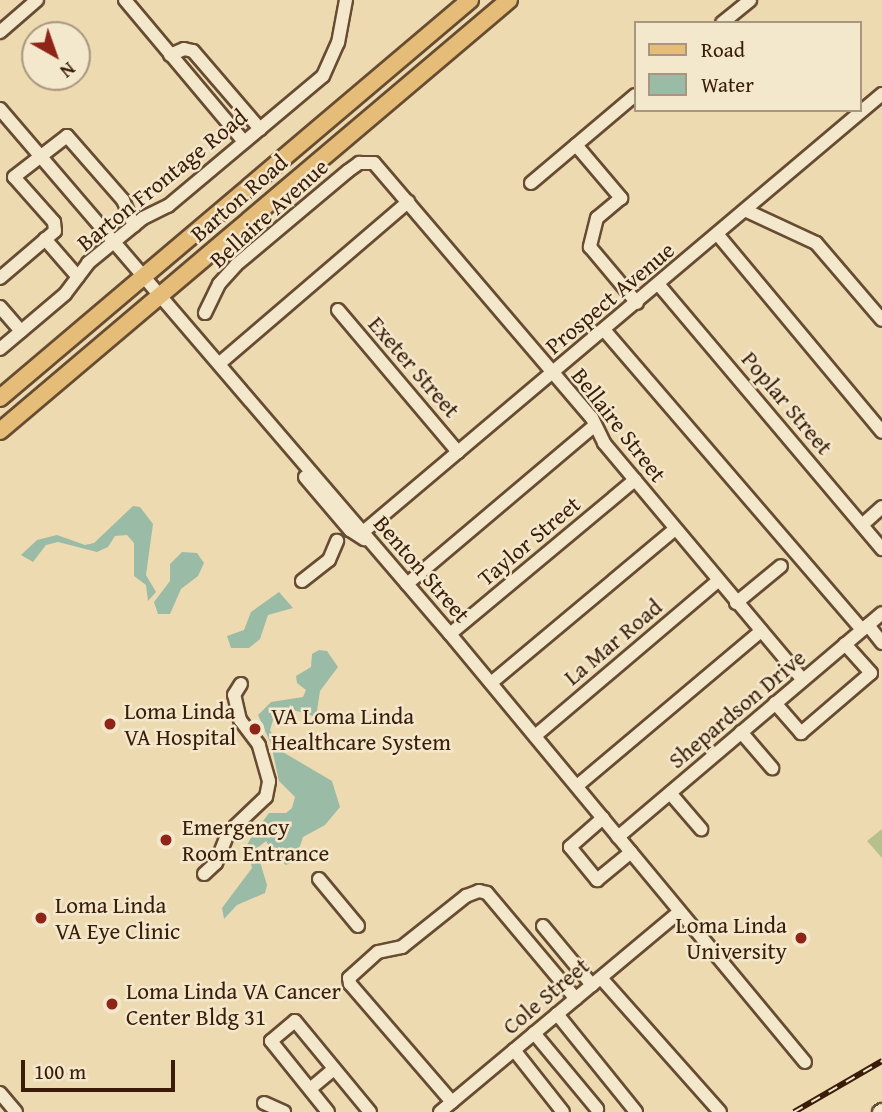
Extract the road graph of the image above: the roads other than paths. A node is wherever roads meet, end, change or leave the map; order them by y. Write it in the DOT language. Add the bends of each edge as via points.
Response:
graph roads {
  1 [pos="37,0"];
  2 [pos="125,0"];
  3 [pos="346,0"];
  4 [pos="470,0"];
  5 [pos="509,0"];
  6 [pos="750,0"];
  7 [pos="724,21"];
  8 [pos="0,32"];
  9 [pos="170,55"];
  10 [pos="882,94"];
  11 [pos="634,96"];
  12 [pos="0,109"];
  13 [pos="260,129"];
  14 [pos="244,142"];
  15 [pos="576,145"];
  16 [pos="40,155"];
  17 [pos="374,163"];
  18 [pos="531,183"];
  19 [pos="408,202"];
  20 [pos="747,211"];
  21 [pos="134,226"];
  22 [pos="718,235"];
  23 [pos="45,239"];
  24 [pos="115,241"];
  25 [pos="78,277"];
  26 [pos="0,278"];
  27 [pos="659,285"];
  28 [pos="155,290"];
  29 [pos="638,303"];
  30 [pos="0,307"];
  31 [pos="338,310"];
  32 [pos="205,313"];
  33 [pos="882,320"];
  34 [pos="21,331"];
  35 [pos="604,331"];
  36 [pos="0,349"];
  37 [pos="219,363"];
  38 [pos="553,374"];
  39 [pos="0,398"];
  40 [pos="595,425"];
  41 [pos="0,431"];
  42 [pos="882,432"];
  43 [pos="458,452"];
  44 [pos="635,480"];
  45 [pos="882,507"];
  46 [pos="862,525"];
  47 [pos="674,530"];
  48 [pos="367,537"];
  49 [pos="337,541"];
  50 [pos="882,549"];
  51 [pos="781,566"];
  52 [pos="302,581"];
  53 [pos="718,581"];
  54 [pos="407,584"];
  55 [pos="736,603"];
  56 [pos="882,613"];
  57 [pos="865,627"];
  58 [pos="761,631"];
  59 [pos="450,634"];
  60 [pos="882,643"];
  61 [pos="845,644"];
  62 [pos="803,680"];
  63 [pos="491,683"];
  64 [pos="241,684"];
  65 [pos="775,703"];
  66 [pos="741,732"];
  67 [pos="535,736"];
  68 [pos="772,768"];
  69 [pos="577,786"];
  70 [pos="670,793"];
  71 [pos="603,818"];
  72 [pos="701,828"];
  73 [pos="618,836"];
  74 [pos="631,852"];
  75 [pos="204,874"];
  76 [pos="319,879"];
  77 [pos="679,912"];
  78 [pos="358,926"];
  79 [pos="543,926"];
  80 [pos="596,981"];
  81 [pos="576,999"];
  82 [pos="557,1014"];
  83 [pos="534,1033"];
  84 [pos="514,1050"];
  85 [pos="806,1062"];
  86 [pos="334,1069"];
  87 [pos="310,1089"];
  88 [pos="0,1093"];
  89 [pos="452,1102"];
  90 [pos="264,1103"];
  91 [pos="597,1109"];
  92 [pos="16,1112"];
  93 [pos="284,1112"];
  94 [pos="328,1112"];
  95 [pos="370,1112"];
  96 [pos="440,1112"];
  97 [pos="562,1112"];
  98 [pos="636,1112"];
  99 [pos="720,1112"];
  1 -- 8 [label="street"];
  2 -- 9 [label="street"];
  3 -- 13 [label="street, Barton Frontage Road" via="338,43 323,76"];
  4 -- 28 [label="main road, Barton Road" via="240,195"];
  5 -- 28 [label="main road, Barton Road"];
  6 -- 7 [label="street"];
  9 -- 13 [label="street" via="184,49 193,51"];
  9 -- 14 [label="street"];
  10 -- 20 [label="street, Prospect Avenue"];
  11 -- 15 [label="street"];
  12 -- 16 [label="street, Benton Street"];
  13 -- 14 [label="street, Barton Frontage Road"];
  14 -- 21 [label="street, Barton Frontage Road" via="168,206"];
  15 -- 18 [label="street"];
  15 -- 29 [label="street" via="621,198 597,218 590,247"];
  16 -- 21 [label="street" via="69,135 122,200"];
  16 -- 23 [label="street" via="14,177 54,222 55,231"];
  16 -- 24 [label="street, Benton Street"];
  17 -- 19 [label="street, Bellaire Street"];
  17 -- 32 [label="street, Bellaire Avenue" via="359,163 348,171 236,265 219,284"];
  19 -- 37 [label="street"];
  19 -- 38 [label="street, Bellaire Street"];
  20 -- 22 [label="street, Prospect Avenue"];
  20 -- 33 [label="street" via="816,243"];
  21 -- 24 [label="street, Barton Frontage Road"];
  22 -- 27 [label="street, Prospect Avenue"];
  22 -- 42 [label="street"];
  23 -- 25 [label="street"];
  23 -- 26 [label="street"];
  24 -- 25 [label="street, Barton Frontage Road"];
  24 -- 28 [label="street, Benton Street"];
  25 -- 34 [label="street, Barton Frontage Road"];
  27 -- 29 [label="street, Prospect Avenue"];
  27 -- 46 [label="street, Poplar Street"];
  28 -- 37 [label="street, Benton Street"];
  28 -- 39 [label="main road, Barton Road"];
  28 -- 41 [label="main road, Barton Road"];
  28 -- 48 [label="street" via="346,526"];
  29 -- 35 [label="street, Prospect Avenue"];
  30 -- 34 [label="street"];
  31 -- 43 [label="street, Exeter Street"];
  34 -- 36 [label="street, Barton Frontage Road"];
  35 -- 38 [label="street, Prospect Avenue"];
  35 -- 57 [label="street"];
  37 -- 48 [label="street, Benton Street"];
  38 -- 40 [label="street, Bellaire Street"];
  38 -- 43 [label="street, Prospect Avenue"];
  40 -- 44 [label="street, Bellaire Street"];
  40 -- 54 [label="street"];
  43 -- 48 [label="street, Prospect Avenue"];
  44 -- 47 [label="street, Bellaire Street"];
  44 -- 59 [label="street, Taylor Street"];
  45 -- 46 [label="street"];
  46 -- 50 [label="street, Poplar Street"];
  47 -- 53 [label="street, Bellaire Street"];
  47 -- 63 [label="street"];
  48 -- 54 [label="street, Benton Street"];
  49 -- 52 [label="street" via="329,560"];
  51 -- 55 [label="street"];
  53 -- 55 [label="street, Bellaire Street"];
  53 -- 67 [label="street, La Mar Road"];
  54 -- 59 [label="street, Benton Street"];
  55 -- 58 [label="street, Bellaire Street"];
  56 -- 57 [label="street, Shepardson Drive"];
  57 -- 60 [label="street"];
  57 -- 61 [label="street, Shepardson Drive"];
  58 -- 62 [label="street, Bellaire Street"];
  58 -- 69 [label="street"];
  59 -- 63 [label="street, Benton Street"];
  61 -- 62 [label="street, Shepardson Drive"];
  61 -- 65 [label="street" via="871,673 801,733"];
  62 -- 65 [label="street, Shepardson Drive"];
  63 -- 67 [label="street, Benton Street"];
  64 -- 75 [label="street" via="234,695 240,720 259,745 269,781 266,797 228,833 216,863"];
  65 -- 66 [label="street, Shepardson Drive"];
  66 -- 68 [label="street"];
  66 -- 70 [label="street, Shepardson Drive"];
  67 -- 69 [label="street, Benton Street"];
  69 -- 71 [label="street, Benton Street"];
  70 -- 72 [label="street"];
  70 -- 73 [label="street, Shepardson Drive"];
  71 -- 73 [label="street, Benton Street"];
  71 -- 74 [label="street" via="570,847 597,880"];
  73 -- 74 [label="street, Benton Street"];
  74 -- 77 [label="street, Benton Street"];
  76 -- 78 [label="street"];
  77 -- 80 [label="street, Cole Street"];
  77 -- 85 [label="street, Benton Street"];
  79 -- 80 [label="street"];
  80 -- 81 [label="street, Cole Street"];
  80 -- 99 [label="street"];
  81 -- 82 [label="street, Cole Street"];
  81 -- 89 [label="street" via="487,893 466,896 402,947 378,952 349,978 350,984"];
  82 -- 83 [label="street, Cole Street"];
  82 -- 98 [label="street"];
  83 -- 84 [label="street, Cole Street"];
  83 -- 91 [label="street"];
  84 -- 89 [label="street, Cole Street"];
  84 -- 97 [label="street"];
  86 -- 87 [label="street"];
  86 -- 87 [label="street" via="295,1021 271,1041"];
  86 -- 95 [label="street"];
  87 -- 94 [label="street"];
  88 -- 92 [label="street"];
  89 -- 96 [label="street, Cole Street"];
  90 -- 93 [label="street"];
}
